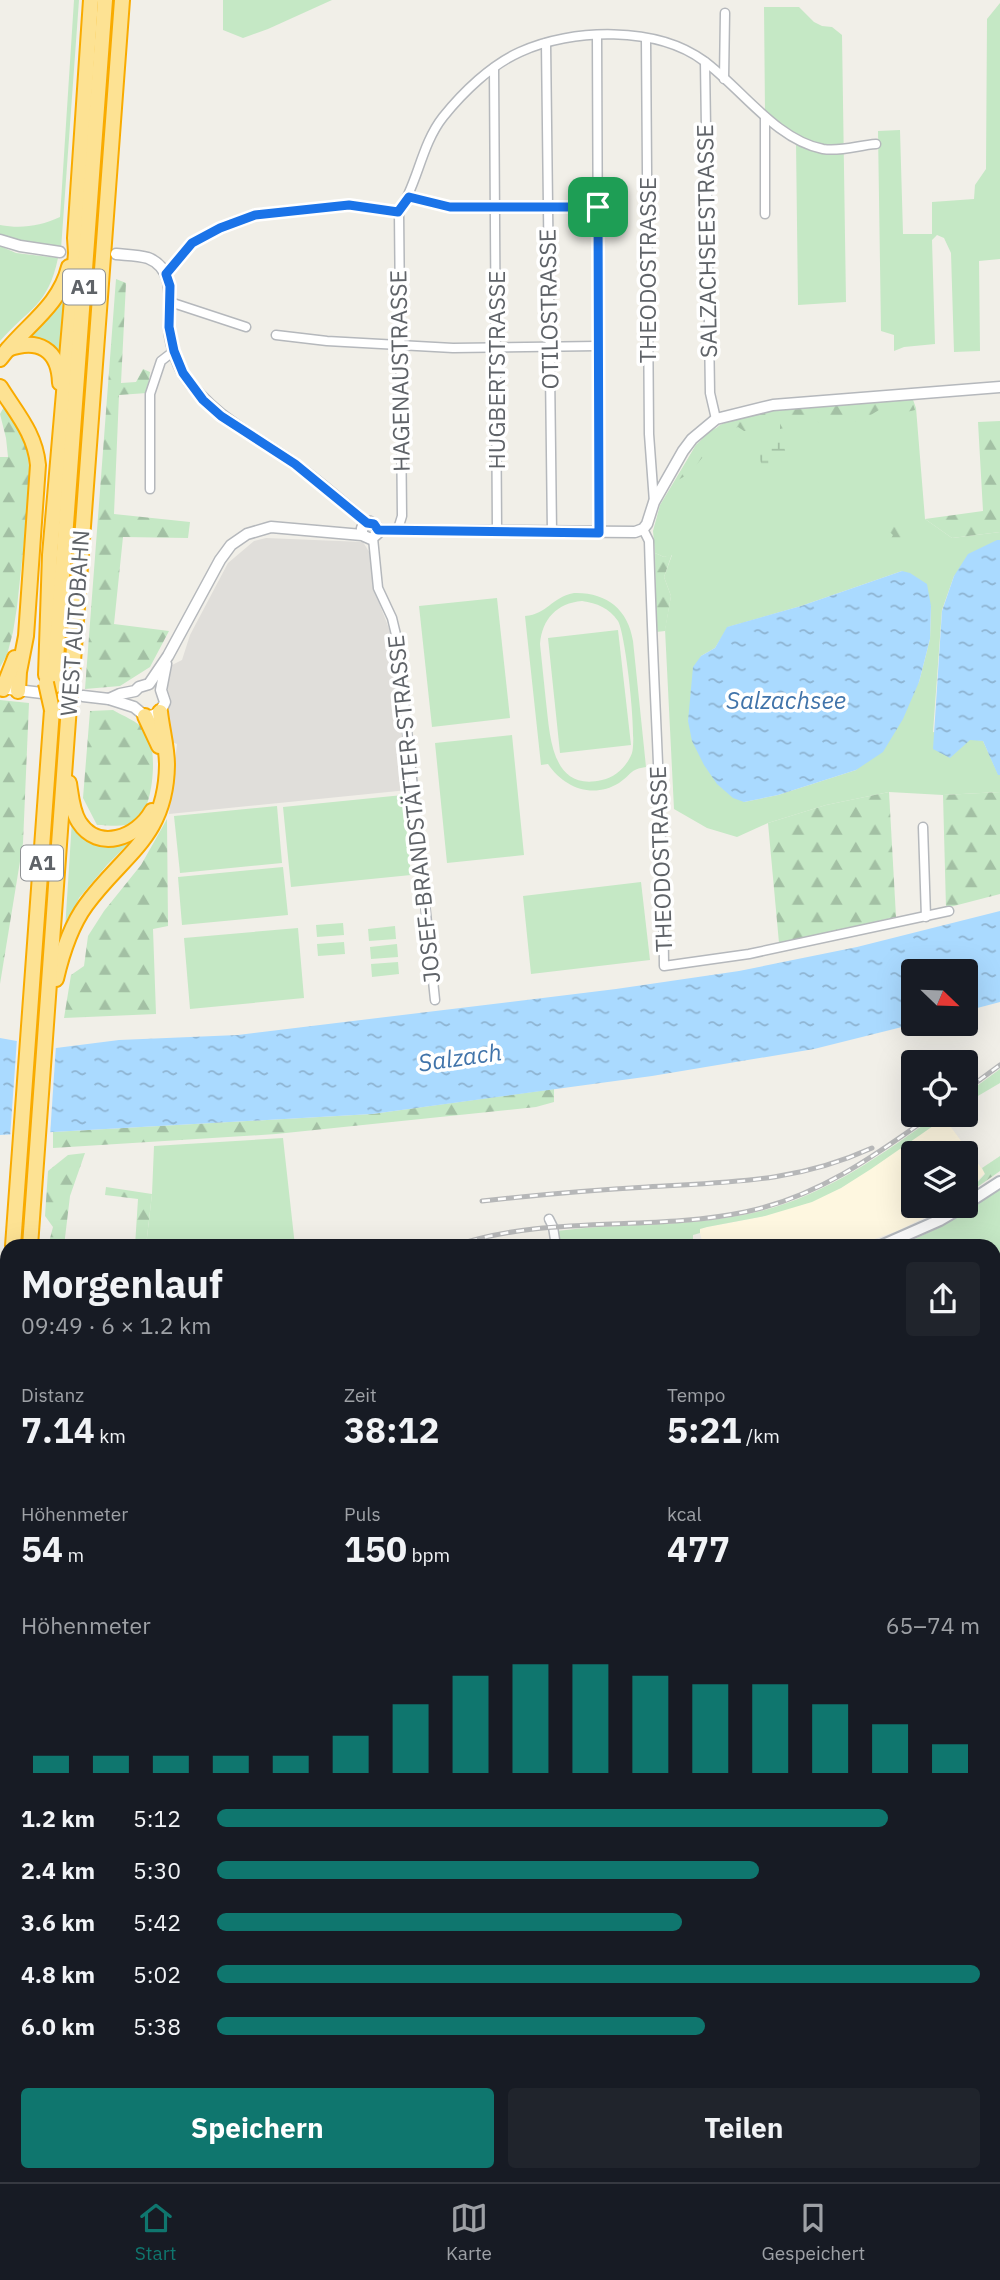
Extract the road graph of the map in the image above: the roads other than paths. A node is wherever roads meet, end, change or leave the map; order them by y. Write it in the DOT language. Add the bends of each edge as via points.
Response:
graph roads {
  1 [pos="91,0"];
  2 [pos="105,0"];
  3 [pos="122,0"];
  4 [pos="725,13"];
  5 [pos="597,35"];
  6 [pos="646,39"];
  7 [pos="546,43"];
  8 [pos="705,62"];
  9 [pos="494,68"];
  10 [pos="724,79"];
  11 [pos="765,117"];
  12 [pos="876,144"];
  13 [pos="409,197"];
  14 [pos="548,207"];
  15 [pos="598,207"];
  16 [pos="496,208"];
  17 [pos="398,212"];
  18 [pos="765,214"];
  19 [pos="75,238"];
  20 [pos="0,240"];
  21 [pos="60,252"];
  22 [pos="116,254"];
  23 [pos="166,274"];
  24 [pos="170,302"];
  25 [pos="246,327"];
  26 [pos="276,335"];
  27 [pos="400,345"];
  28 [pos="549,346"];
  29 [pos="598,346"];
  30 [pos="497,349"];
  31 [pos="174,351"];
  32 [pos="4,354"];
  33 [pos="0,387"];
  34 [pos="1000,387"];
  35 [pos="62,408"];
  36 [pos="716,419"];
  37 [pos="150,489"];
  38 [pos="654,502"];
  39 [pos="367,523"];
  40 [pos="398,529"];
  41 [pos="643,529"];
  42 [pos="497,531"];
  43 [pos="552,533"];
  44 [pos="599,533"];
  45 [pos="376,534"];
  46 [pos="362,535"];
  47 [pos="168,656"];
  48 [pos="149,684"];
  49 [pos="47,687"];
  50 [pos="7,689"];
  51 [pos="161,690"];
  52 [pos="135,691"];
  53 [pos="77,692"];
  54 [pos="109,699"];
  55 [pos="146,712"];
  56 [pos="65,765"];
  57 [pos="923,827"];
  58 [pos="948,911"];
  59 [pos="926,917"];
  60 [pos="435,1000"];
  61 [pos="46,1018"];
  62 [pos="1000,1182"];
  63 [pos="978,1196"];
  64 [pos="943,1218"];
  65 [pos="549,1219"];
  66 [pos="14,1239"];
  67 [pos="31,1239"];
  68 [pos="554,1239"];
  69 [pos="897,1239"];
  1 -- 19 [label="highway"];
  2 -- 49 [label="highway, WEST AUTOBAHN / A1"];
  3 -- 53 [label="highway, WEST AUTOBAHN / A1"];
  4 -- 10 [label="street"];
  5 -- 6 [label="street"];
  5 -- 7 [label="street"];
  5 -- 15 [label="street"];
  6 -- 8 [label="street" via="674,46"];
  6 -- 38 [label="street, THEODOSTRASSE" via="649,433"];
  7 -- 9 [label="street" via="521,51"];
  7 -- 14 [label="street, OTILOSTRASSE"];
  8 -- 10 [label="street"];
  8 -- 36 [label="street, SALZACHSEESTRASSE" via="710,393"];
  9 -- 13 [label="street" via="458,99 435,128"];
  9 -- 16 [label="street, HUGBERTSTRASSE"];
  10 -- 11 [label="street"];
  11 -- 12 [label="street" via="823,149"];
  11 -- 18 [label="street"];
  13 -- 16 [label="street" via="450,207"];
  13 -- 17 [label="street"];
  14 -- 15 [label="street"];
  14 -- 16 [label="street"];
  14 -- 28 [label="street, OTILOSTRASSE"];
  15 -- 29 [label="street"];
  16 -- 30 [label="street, HUGBERTSTRASSE"];
  17 -- 23 [label="street" via="349,205 255,215 192,243"];
  17 -- 27 [label="street, HAGENAUSTRASSE"];
  19 -- 32 [label="highway" via="61,289"];
  19 -- 35 [label="highway"];
  20 -- 21 [label="street"];
  22 -- 23 [label="street" via="147,258"];
  23 -- 24 [label="street"];
  24 -- 25 [label="street"];
  24 -- 31 [label="street"];
  26 -- 27 [label="street"];
  27 -- 30 [label="street"];
  27 -- 40 [label="street, HAGENAUSTRASSE"];
  28 -- 29 [label="street"];
  28 -- 30 [label="street"];
  28 -- 43 [label="street, OTILOSTRASSE"];
  29 -- 44 [label="street"];
  30 -- 42 [label="street, HUGBERTSTRASSE"];
  31 -- 37 [label="street" via="161,361 150,394"];
  31 -- 39 [label="street" via="203,400 295,464"];
  32 -- 35 [label="highway" via="26,343 52,357 60,376"];
  33 -- 50 [label="highway" via="32,437 38,487 26,623"];
  34 -- 36 [label="street" via="773,405"];
  35 -- 49 [label="highway" via="50,555"];
  36 -- 38 [label="street" via="692,439"];
  38 -- 41 [label="street"];
  39 -- 45 [label="street" via="374,524"];
  39 -- 46 [label="street"];
  40 -- 42 [label="street"];
  40 -- 45 [label="street"];
  41 -- 44 [label="street"];
  41 -- 59 [label="street, THEODOSTRASSE" via="649,541 664,966 749,954"];
  42 -- 43 [label="street"];
  43 -- 44 [label="street"];
  45 -- 46 [label="street" via="368,539"];
  45 -- 60 [label="street, JOSEF-BRANDSTÄTTER-STRASSE" via="378,588 398,643"];
  46 -- 47 [label="street" via="271,527 247,534 220,559"];
  47 -- 48 [label="street"];
  47 -- 51 [label="street"];
  48 -- 51 [label="street"];
  48 -- 52 [label="street"];
  49 -- 50 [label="street"];
  49 -- 66 [label="highway, WEST AUTOBAHN / A1, bridge" via="52,709"];
  51 -- 55 [label="street" via="164,702"];
  52 -- 54 [label="street"];
  52 -- 55 [label="street"];
  53 -- 54 [label="street"];
  53 -- 56 [label="highway, WEST AUTOBAHN / A1, bridge" via="69,706"];
  54 -- 55 [label="street"];
  55 -- 56 [label="highway" via="159,748 159,787 148,818 131,835 98,837 80,824"];
  55 -- 61 [label="highway" via="167,766 160,807 133,855 79,914"];
  56 -- 61 [label="highway, WEST AUTOBAHN / A1"];
  57 -- 59 [label="street"];
  58 -- 59 [label="street, THEODOSTRASSE"];
  61 -- 67 [label="highway, WEST AUTOBAHN / A1"];
  62 -- 63 [label="main road"];
  64 -- 69 [label="main road"];
  65 -- 68 [label="street"];
}
